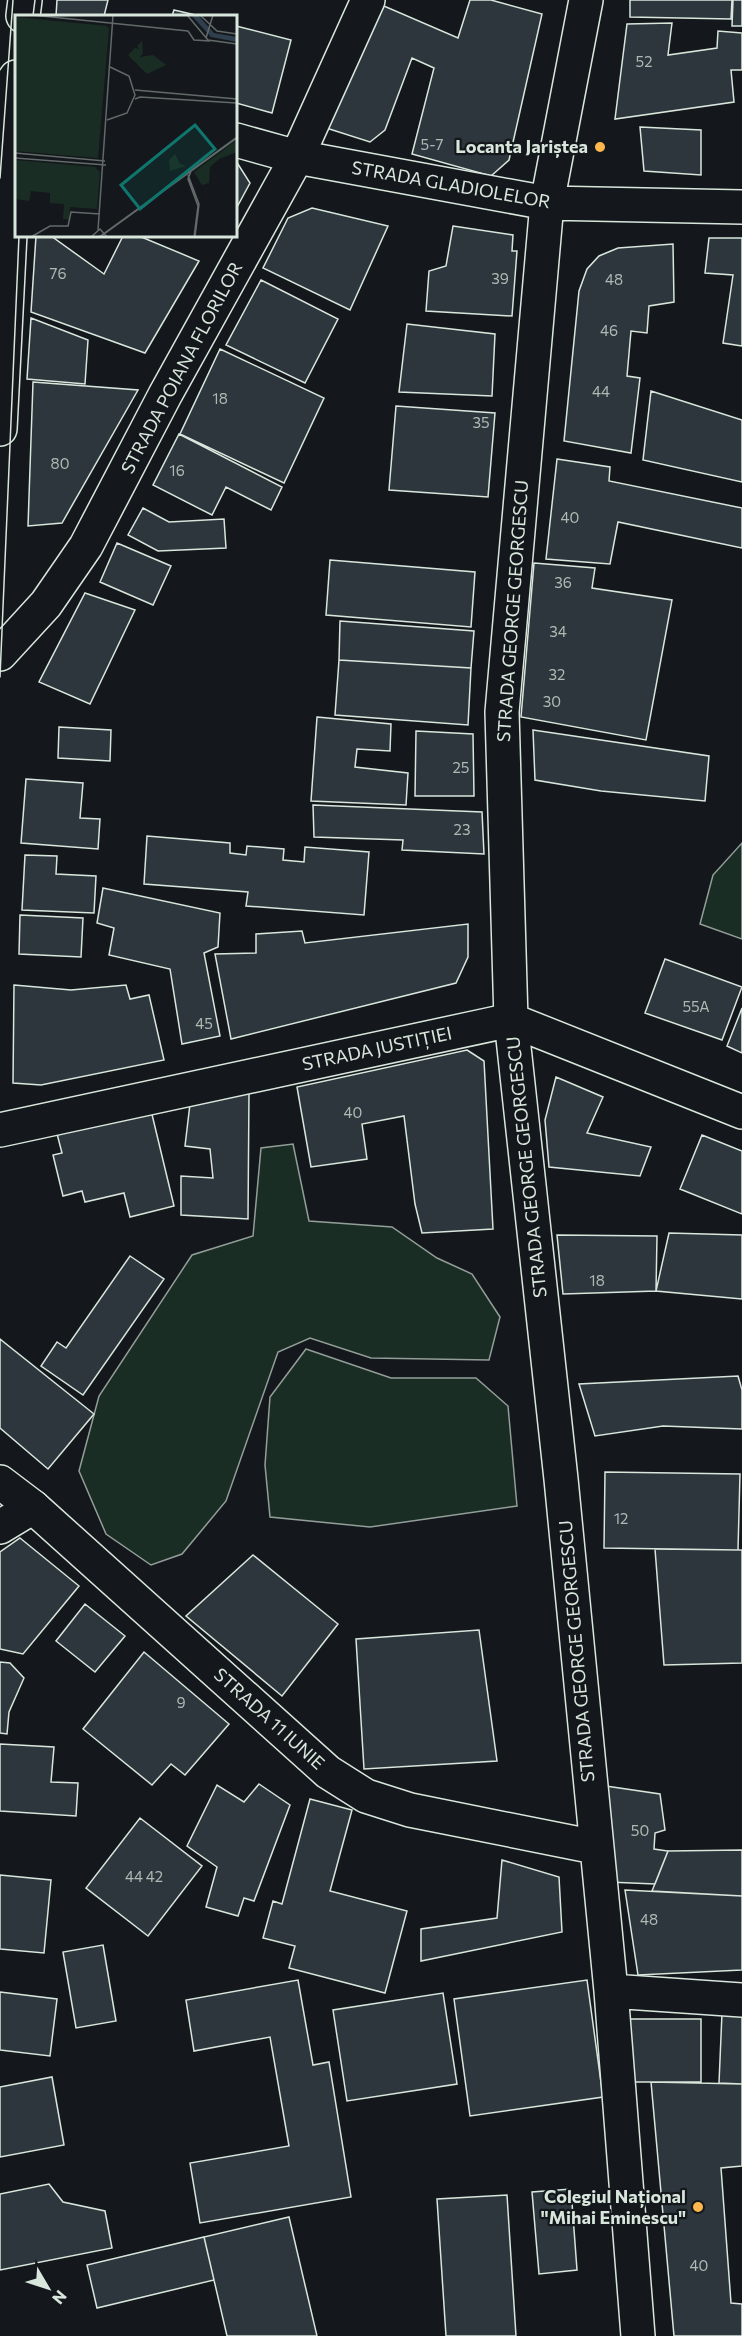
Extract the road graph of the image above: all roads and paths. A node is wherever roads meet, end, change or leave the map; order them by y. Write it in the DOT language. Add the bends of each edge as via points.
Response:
graph roads {
  1 [pos="25,0"];
  2 [pos="368,0"];
  3 [pos="586,0"];
  4 [pos="23,15"];
  5 [pos="0,65"];
  6 [pos="15,72"];
  7 [pos="15,79"];
  8 [pos="0,100"];
  9 [pos="15,136"];
  10 [pos="237,140"];
  11 [pos="297,157"];
  12 [pos="547,203"];
  13 [pos="742,207"];
  14 [pos="0,429"];
  15 [pos="0,654"];
  16 [pos="511,1020"];
  17 [pos="742,1112"];
  18 [pos="0,1130"];
  19 [pos="0,1482"];
  20 [pos="33,1507"];
  21 [pos="0,1527"];
  22 [pos="595,1847"];
  23 [pos="611,1991"];
  24 [pos="742,2000"];
  25 [pos="638,2336"];
  1 -- 4 [label="street"];
  2 -- 11 [label="street, STRADA POIANA FLORILOR"];
  3 -- 12 [label="street, STRADA GEORGE GEORGESCU"];
  5 -- 6 [label="street"];
  7 -- 8 [label="street"];
  9 -- 14 [label="street"];
  10 -- 11 [label="street, STRADA GLADIOLELOR"];
  11 -- 12 [label="street, STRADA GLADIOLELOR"];
  11 -- 15 [label="street, STRADA POIANA FLORILOR" via="86,546 46,604"];
  12 -- 13 [label="street, STRADA GLADIOLELOR"];
  12 -- 16 [label="street, STRADA GEORGE GEORGESCU" via="502,712"];
  16 -- 17 [label="street"];
  16 -- 18 [label="street, STRADA JUSTIȚIEI"];
  16 -- 22 [label="street, STRADA GEORGE GEORGESCU" via="561,1479"];
  19 -- 20 [label="street, STRADA 11 IUNIE"];
  20 -- 21 [label="street"];
  20 -- 22 [label="street, STRADA 11 IUNIE" via="328,1772 366,1796 410,1810"];
  22 -- 23 [label="street, STRADA GEORGE GEORGESCU"];
  23 -- 24 [label="street"];
  23 -- 25 [label="street, STRADA GEORGE GEORGESCU"];
}
